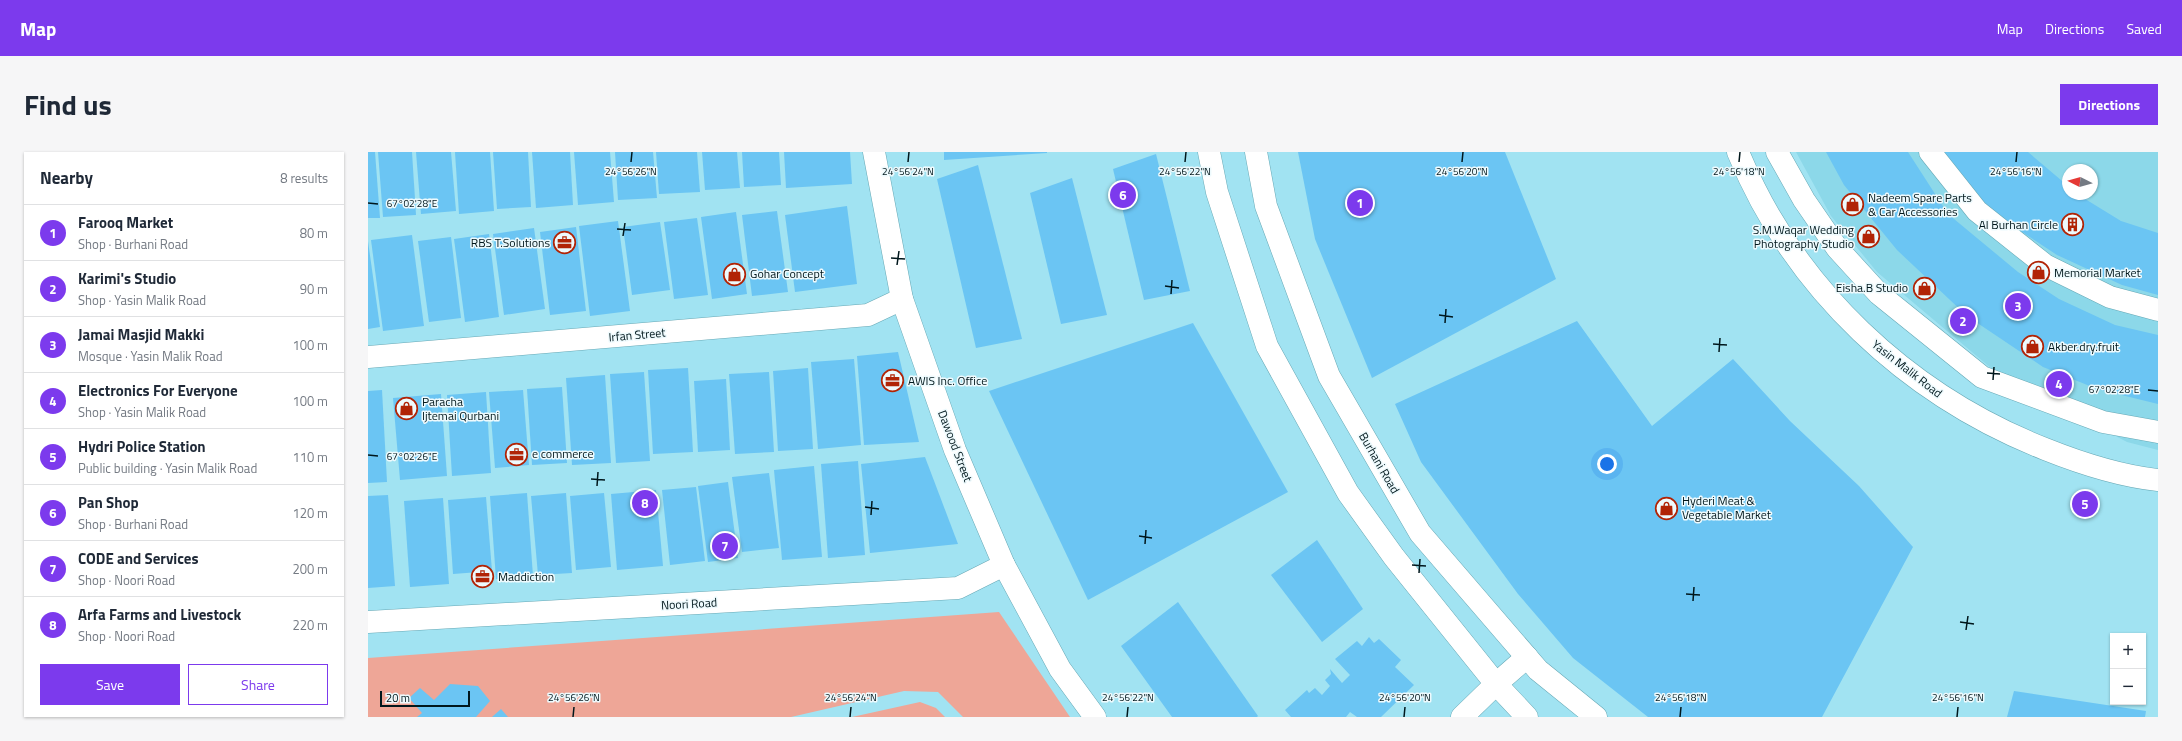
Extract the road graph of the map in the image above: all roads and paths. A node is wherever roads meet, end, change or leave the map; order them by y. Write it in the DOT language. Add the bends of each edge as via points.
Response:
graph roads {
  1 [pos="874,152"];
  2 [pos="1209,152"];
  3 [pos="1256,152"];
  4 [pos="1738,152"];
  5 [pos="1777,152"];
  6 [pos="1930,152"];
  7 [pos="902,299"];
  8 [pos="2158,310"];
  9 [pos="368,357"];
  10 [pos="2158,432"];
  11 [pos="2158,480"];
  12 [pos="1004,565"];
  13 [pos="368,622"];
  14 [pos="1527,657"];
  15 [pos="1496,684"];
  16 [pos="1095,717"];
  17 [pos="1462,717"];
  18 [pos="1528,717"];
  19 [pos="1596,717"];
  1 -- 7 [label="street, Dawood Street"];
  2 -- 15 [label="street" via="1217,192 1266,346 1348,493 1394,557"];
  3 -- 14 [label="street, Burhani Road" via="1266,206 1329,376 1420,533"];
  4 -- 11 [label="street, Yasin Malik Road" via="1749,178 1786,243 1831,302 1884,354 1944,399 2009,435 2078,462"];
  5 -- 10 [label="street" via="1804,200 1837,248 1879,294 1982,377 2103,422"];
  6 -- 8 [label="street" via="1976,211 2045,265 2110,297"];
  7 -- 9 [label="street, Irfan Street" via="868,315"];
  7 -- 12 [label="street, Dawood Street" via="954,450"];
  12 -- 13 [label="street, Noori Road" via="958,588"];
  12 -- 16 [label="street, Dawood Street" via="1060,669"];
  14 -- 15 [label="street"];
  14 -- 19 [label="street, Burhani Road" via="1538,670"];
  15 -- 17 [label="street"];
  15 -- 18 [label="street"];
}
